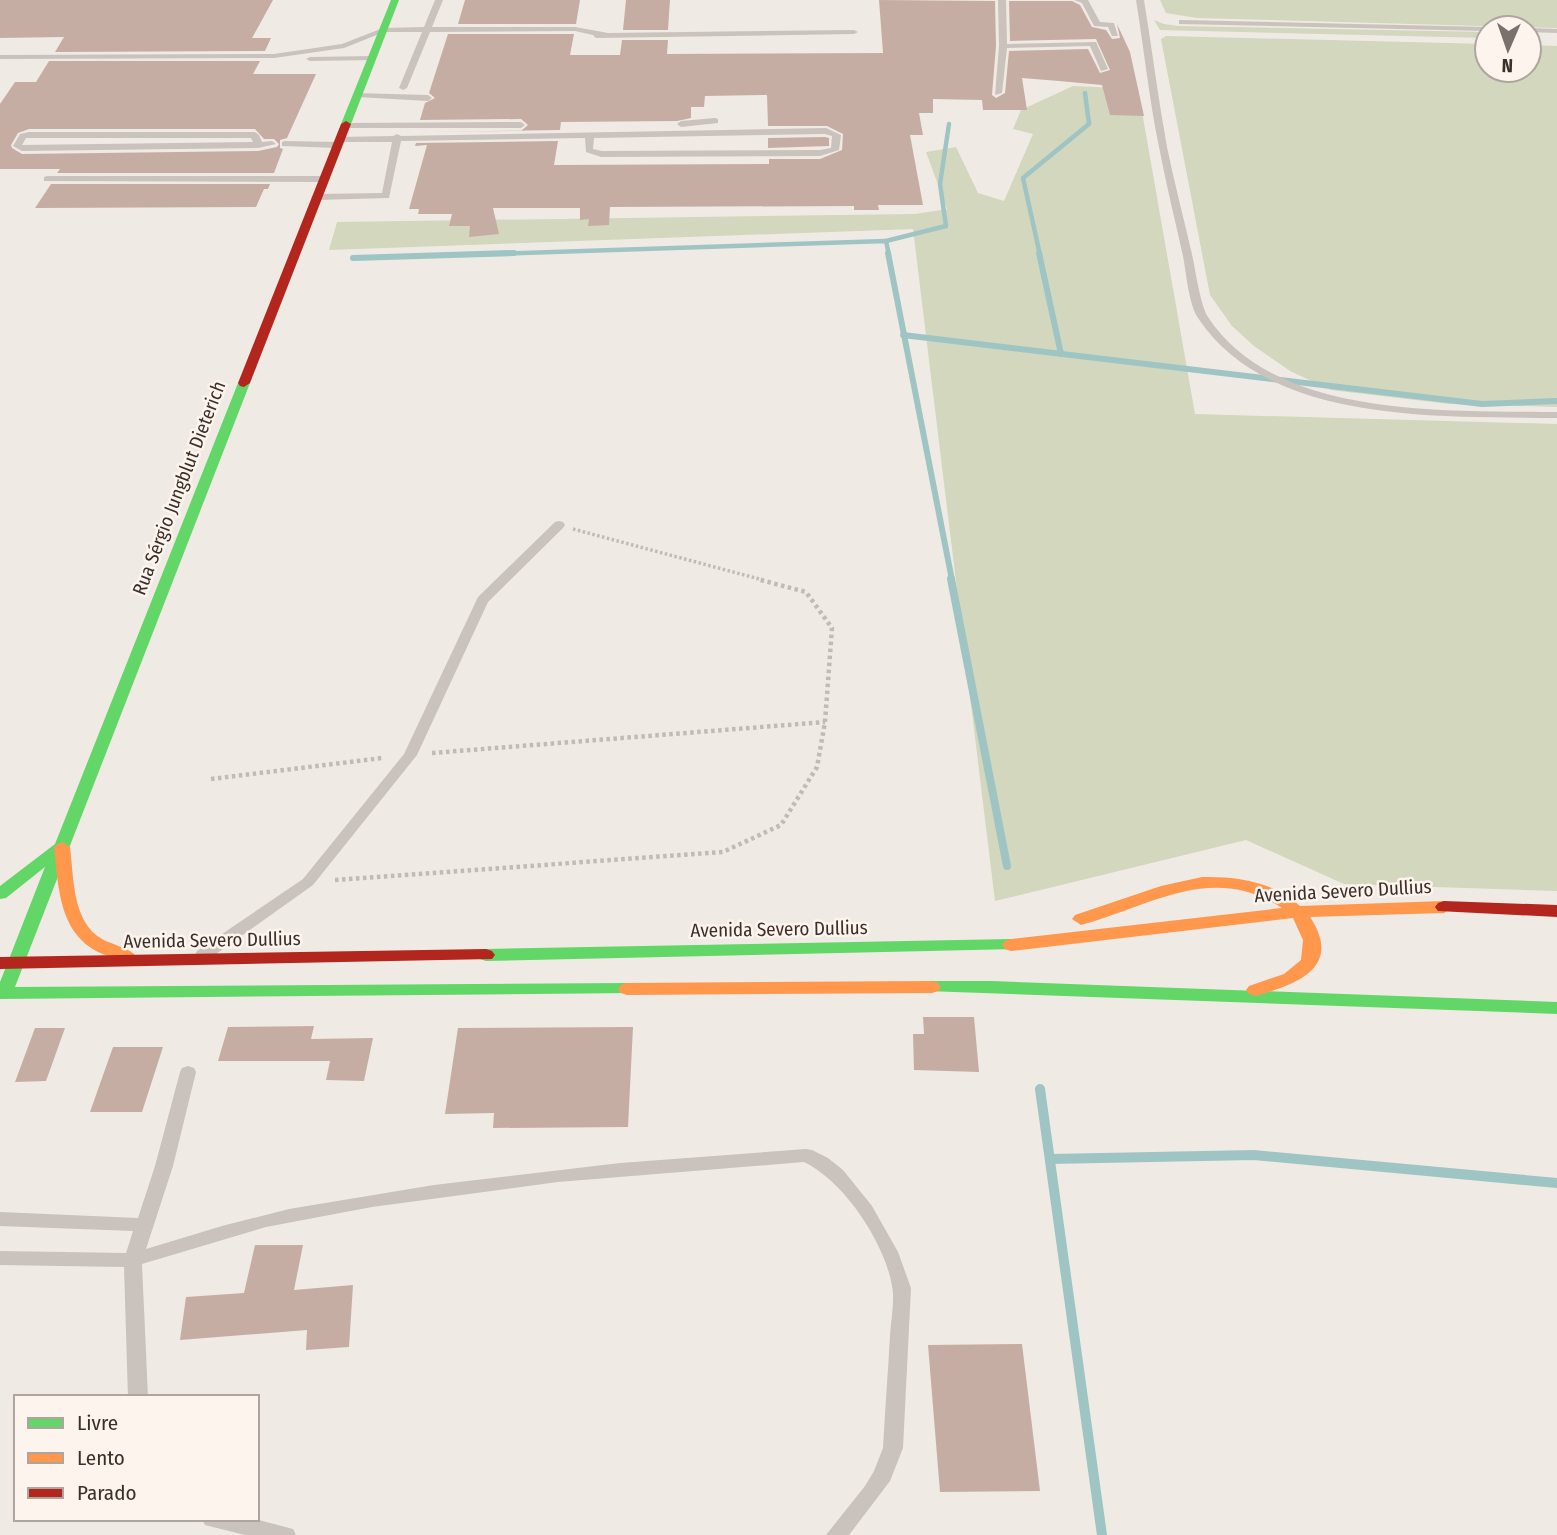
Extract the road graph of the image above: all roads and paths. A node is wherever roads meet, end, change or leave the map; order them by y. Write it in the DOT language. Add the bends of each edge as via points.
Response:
graph roads {
  1 [pos="395,0"];
  2 [pos="439,0"];
  3 [pos="1002,0"];
  4 [pos="1078,0"];
  5 [pos="1140,0"];
  6 [pos="1182,22"];
  7 [pos="1473,29"];
  8 [pos="854,32"];
  9 [pos="1053,32"];
  10 [pos="381,34"];
  11 [pos="426,34"];
  12 [pos="1115,34"];
  13 [pos="1056,44"];
  14 [pos="1003,46"];
  15 [pos="274,56"];
  16 [pos="0,57"];
  17 [pos="41,57"];
  18 [pos="372,58"];
  19 [pos="0,67"];
  20 [pos="1104,69"];
  21 [pos="403,88"];
  22 [pos="998,93"];
  23 [pos="357,95"];
  24 [pos="428,98"];
  25 [pos="715,121"];
  26 [pos="538,125"];
  27 [pos="565,125"];
  28 [pos="590,134"];
  29 [pos="340,137"];
  30 [pos="397,137"];
  31 [pos="272,144"];
  32 [pos="285,144"];
  33 [pos="258,145"];
  34 [pos="47,179"];
  35 [pos="324,179"];
  36 [pos="316,197"];
  37 [pos="1557,415"];
  38 [pos="559,525"];
  39 [pos="825,722"];
  40 [pos="410,755"];
  41 [pos="211,779"];
  42 [pos="62,847"];
  43 [pos="308,883"];
  44 [pos="0,894"];
  45 [pos="1557,911"];
  46 [pos="1299,912"];
  47 [pos="992,947"];
  48 [pos="193,961"];
  49 [pos="144,962"];
  50 [pos="8,963"];
  51 [pos="1180,992"];
  52 [pos="2,993"];
  53 [pos="1557,1008"];
  54 [pos="188,1072"];
  55 [pos="0,1219"];
  56 [pos="144,1225"];
  57 [pos="0,1258"];
  58 [pos="132,1259"];
  59 [pos="138,1395"];
  60 [pos="221,1521"];
  61 [pos="286,1535"];
  62 [pos="835,1535"];
  1 -- 10 [label="main road, Rua Sérgio Jungblut Dieterich"];
  2 -- 11 [label="lane"];
  3 -- 14 [label="lane"];
  4 -- 12 [label="lane" via="1085,1 1097,24 1111,25"];
  5 -- 37 [label="lane" via="1163,147 1201,315 1227,349 1250,367 1295,387 1341,399 1402,409"];
  6 -- 7 [label="lane"];
  8 -- 11 [label="lane"];
  9 -- 13 [label="lane"];
  10 -- 11 [label="lane"];
  10 -- 15 [label="lane" via="344,46"];
  10 -- 18 [label="main road, Rua Sérgio Jungblut Dieterich"];
  11 -- 21 [label="lane"];
  13 -- 14 [label="lane"];
  13 -- 20 [label="lane" via="1093,44"];
  14 -- 22 [label="lane"];
  15 -- 17 [label="lane"];
  15 -- 18 [label="lane"];
  16 -- 17 [label="lane"];
  17 -- 19 [label="lane"];
  18 -- 23 [label="main road, Rua Sérgio Jungblut Dieterich"];
  23 -- 24 [label="lane"];
  23 -- 29 [label="main road, Rua Sérgio Jungblut Dieterich"];
  25 -- 27 [label="lane"];
  26 -- 29 [label="lane"];
  28 -- 28 [label="lane" via="826,131 837,135 835,150 820,153 601,154 589,150"];
  28 -- 30 [label="lane"];
  29 -- 30 [label="lane"];
  29 -- 32 [label="lane"];
  29 -- 35 [label="main road, Rua Sérgio Jungblut Dieterich"];
  30 -- 36 [label="lane" via="386,196"];
  31 -- 33 [label="lane"];
  33 -- 33 [label="lane" via="22,148 17,146 29,135 255,135"];
  34 -- 35 [label="lane"];
  35 -- 36 [label="main road, Rua Sérgio Jungblut Dieterich"];
  36 -- 42 [label="main road, Rua Sérgio Jungblut Dieterich"];
  38 -- 39 [label="path" via="806,592 832,628"];
  38 -- 40 [label="lane" via="482,600"];
  39 -- 40 [label="path"];
  39 -- 43 [label="path" via="817,767 781,825 723,852"];
  40 -- 41 [label="path"];
  40 -- 43 [label="lane"];
  42 -- 44 [label="main road"];
  42 -- 49 [label="main road" via="74,918 83,936 105,950"];
  42 -- 50 [label="main road, Rua Sérgio Jungblut Dieterich"];
  43 -- 48 [label="lane"];
  45 -- 46 [label="main road, Avenida Severo Dullius" via="1416,906"];
  46 -- 47 [label="main road, Avenida Severo Dullius"];
  46 -- 47 [label="main road" via="1275,895 1250,886 1197,883"];
  46 -- 51 [label="main road" via="1315,944 1311,961 1298,976 1252,991"];
  47 -- 48 [label="main road, Avenida Severo Dullius"];
  48 -- 49 [label="main road, Avenida Severo Dullius"];
  49 -- 50 [label="main road, Avenida Severo Dullius"];
  50 -- 52 [label="main road, Rua Sérgio Jungblut Dieterich"];
  51 -- 52 [label="main road" via="992,987"];
  51 -- 53 [label="main road"];
  54 -- 56 [label="lane"];
  55 -- 56 [label="lane"];
  56 -- 58 [label="lane"];
  57 -- 58 [label="lane"];
  58 -- 59 [label="lane"];
  58 -- 62 [label="lane" via="310,1211 477,1186 750,1158 818,1158 830,1166 869,1215 902,1288 893,1448 872,1492"];
  60 -- 61 [label="lane"];
}
